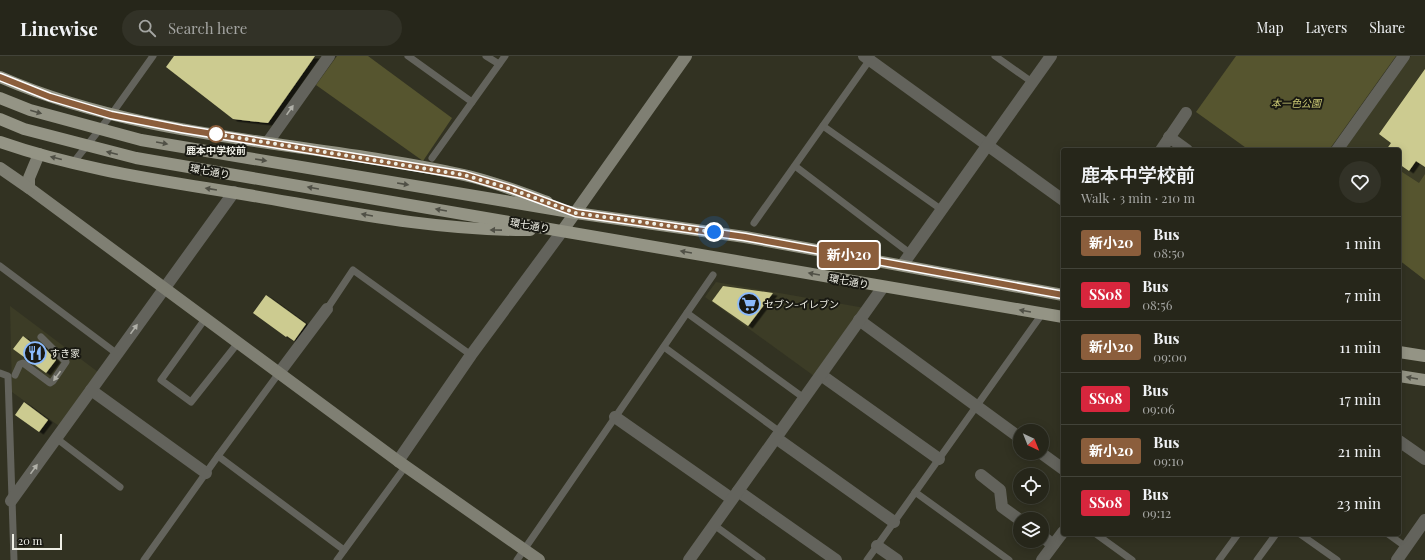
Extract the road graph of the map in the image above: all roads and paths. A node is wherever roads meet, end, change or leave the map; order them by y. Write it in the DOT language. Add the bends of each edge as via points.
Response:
graph roads {
  1 [pos="153,56"];
  2 [pos="329,56"];
  3 [pos="408,56"];
  4 [pos="486,56"];
  5 [pos="504,56"];
  6 [pos="686,56"];
  7 [pos="995,56"];
  8 [pos="1051,56"];
  9 [pos="1404,56"];
  10 [pos="869,57"];
  11 [pos="498,64"];
  12 [pos="0,77"];
  13 [pos="1032,82"];
  14 [pos="0,98"];
  15 [pos="472,102"];
  16 [pos="1186,113"];
  17 [pos="111,115"];
  18 [pos="0,119"];
  19 [pos="823,126"];
  20 [pos="1169,138"];
  21 [pos="0,142"];
  22 [pos="268,142"];
  23 [pos="987,146"];
  24 [pos="1162,148"];
  25 [pos="1184,148"];
  26 [pos="1338,148"];
  27 [pos="40,154"];
  28 [pos="432,158"];
  29 [pos="73,163"];
  30 [pos="794,166"];
  31 [pos="0,168"];
  32 [pos="29,188"];
  33 [pos="234,192"];
  34 [pos="1061,199"];
  35 [pos="942,210"];
  36 [pos="576,213"];
  37 [pos="754,223"];
  38 [pos="563,230"];
  39 [pos="911,254"];
  40 [pos="903,264"];
  41 [pos="0,266"];
  42 [pos="713,275"];
  43 [pos="883,287"];
  44 [pos="164,289"];
  45 [pos="1061,295"];
  46 [pos="327,309"];
  47 [pos="687,313"];
  48 [pos="1042,314"];
  49 [pos="1061,317"];
  50 [pos="205,320"];
  51 [pos="859,320"];
  52 [pos="40,337"];
  53 [pos="237,344"];
  54 [pos="664,347"];
  55 [pos="1401,352"];
  56 [pos="116,353"];
  57 [pos="471,356"];
  58 [pos="1425,356"];
  59 [pos="0,373"];
  60 [pos="279,373"];
  61 [pos="15,375"];
  62 [pos="821,375"];
  63 [pos="1401,376"];
  64 [pos="1425,380"];
  65 [pos="90,390"];
  66 [pos="804,398"];
  67 [pos="976,406"];
  68 [pos="615,417"];
  69 [pos="1013,433"];
  70 [pos="778,435"];
  71 [pos="56,438"];
  72 [pos="1401,441"];
  73 [pos="218,456"];
  74 [pos="939,458"];
  75 [pos="1049,459"];
  76 [pos="1425,459"];
  77 [pos="401,464"];
  78 [pos="1061,468"];
  79 [pos="206,473"];
  80 [pos="981,475"];
  81 [pos="120,487"];
  82 [pos="915,492"];
  83 [pos="735,495"];
  84 [pos="11,501"];
  85 [pos="1013,515"];
  86 [pos="1425,520"];
  87 [pos="894,522"];
  88 [pos="714,525"];
  89 [pos="1061,535"];
  90 [pos="1099,536"];
  91 [pos="1234,536"];
  92 [pos="1275,536"];
  93 [pos="1302,536"];
  94 [pos="1391,536"];
  95 [pos="1049,542"];
  96 [pos="1053,545"];
  97 [pos="877,546"];
  98 [pos="1406,547"];
  99 [pos="344,550"];
  100 [pos="520,555"];
  101 [pos="1327,557"];
  102 [pos="14,560"];
  103 [pos="144,560"];
  104 [pos="337,560"];
  105 [pos="539,560"];
  106 [pos="689,560"];
  107 [pos="762,560"];
  108 [pos="836,560"];
  109 [pos="867,560"];
  110 [pos="897,560"];
  111 [pos="1009,560"];
  112 [pos="1042,560"];
  113 [pos="1132,560"];
  114 [pos="1219,560"];
  115 [pos="1257,560"];
  116 [pos="1337,560"];
  117 [pos="1397,560"];
  1 -- 17 [label="lane"];
  22 -- 2 [label="street, one-way"];
  3 -- 15 [label="lane"];
  4 -- 11 [label="lane"];
  5 -- 11 [label="lane"];
  6 -- 36 [label="street"];
  7 -- 13 [label="lane"];
  8 -- 13 [label="street"];
  9 -- 26 [label="street"];
  10 -- 19 [label="lane"];
  10 -- 23 [label="street"];
  11 -- 15 [label="lane"];
  12 -- 17 [label="main road" via="50,97"];
  13 -- 23 [label="street"];
  14 -- 36 [label="main road, 環七通り, one-way" via="30,110 141,140"];
  15 -- 28 [label="lane"];
  16 -- 20 [label="street"];
  17 -- 22 [label="main road"];
  17 -- 29 [label="lane"];
  38 -- 18 [label="main road, 環七通り, one-way" via="136,158 24,129"];
  19 -- 30 [label="lane"];
  19 -- 35 [label="lane"];
  20 -- 24 [label="street"];
  20 -- 25 [label="street"];
  21 -- 27 [label="main road"];
  22 -- 36 [label="main road" via="464,175"];
  23 -- 34 [label="street"];
  23 -- 35 [label="street"];
  29 -- 27 [label="main road, one-way"];
  27 -- 32 [label="street" via="29,178"];
  33 -- 29 [label="main road, one-way" via="130,176"];
  30 -- 37 [label="lane"];
  30 -- 39 [label="lane"];
  31 -- 32 [label="street"];
  32 -- 44 [label="street"];
  38 -- 33 [label="main road, one-way" via="491,230 425,225"];
  33 -- 44 [label="street"];
  35 -- 39 [label="street"];
  36 -- 38 [label="street"];
  36 -- 40 [label="main road, 環七通り" via="745,237"];
  43 -- 38 [label="main road, 環七通り, one-way"];
  38 -- 57 [label="street"];
  39 -- 40 [label="street"];
  40 -- 45 [label="main road, 環七通り"];
  41 -- 56 [label="lane"];
  42 -- 47 [label="lane"];
  48 -- 43 [label="main road, 環七通り, one-way"];
  43 -- 51 [label="street"];
  44 -- 50 [label="street"];
  56 -- 44 [label="street, one-way"];
  46 -- 57 [label="lane" via="353,270"];
  46 -- 60 [label="street"];
  47 -- 54 [label="lane"];
  47 -- 66 [label="lane"];
  48 -- 49 [label="main road, 環七通り"];
  48 -- 67 [label="lane"];
  50 -- 53 [label="street"];
  50 -- 53 [label="lane" via="161,380 191,402"];
  51 -- 62 [label="street"];
  51 -- 67 [label="street"];
  52 -- 61 [label="lane, one-way" via="66,362 50,383 23,363"];
  53 -- 60 [label="street"];
  54 -- 68 [label="lane"];
  54 -- 70 [label="lane"];
  55 -- 58 [label="main road"];
  56 -- 65 [label="street"];
  57 -- 77 [label="street"];
  59 -- 84 [label="lane" via="8,376"];
  60 -- 73 [label="lane"];
  60 -- 77 [label="street"];
  62 -- 66 [label="street"];
  62 -- 74 [label="street"];
  64 -- 63 [label="main road, one-way"];
  65 -- 71 [label="street"];
  65 -- 79 [label="street"];
  66 -- 70 [label="street"];
  67 -- 69 [label="street"];
  67 -- 74 [label="lane"];
  68 -- 83 [label="street"];
  68 -- 100 [label="lane"];
  70 -- 83 [label="street"];
  70 -- 87 [label="street"];
  71 -- 81 [label="lane"];
  84 -- 71 [label="street, one-way"];
  72 -- 76 [label="street"];
  73 -- 79 [label="lane"];
  73 -- 99 [label="lane"];
  74 -- 82 [label="lane"];
  75 -- 78 [label="street"];
  77 -- 99 [label="lane"];
  77 -- 100 [label="street"];
  79 -- 103 [label="lane"];
  80 -- 85 [label="street" via="1000,490 1002,507"];
  82 -- 87 [label="lane"];
  82 -- 111 [label="lane"];
  83 -- 88 [label="street"];
  83 -- 108 [label="street"];
  84 -- 102 [label="lane"];
  86 -- 98 [label="street"];
  87 -- 97 [label="lane"];
  88 -- 106 [label="street"];
  88 -- 107 [label="lane"];
  89 -- 96 [label="street"];
  90 -- 113 [label="lane"];
  91 -- 114 [label="lane"];
  92 -- 115 [label="lane"];
  93 -- 101 [label="lane"];
  94 -- 98 [label="lane"];
  95 -- 96 [label="street"];
  96 -- 112 [label="street"];
  97 -- 109 [label="lane"];
  97 -- 110 [label="street"];
  98 -- 117 [label="street"];
  99 -- 104 [label="lane"];
  100 -- 105 [label="street"];
  101 -- 116 [label="lane"];
}
